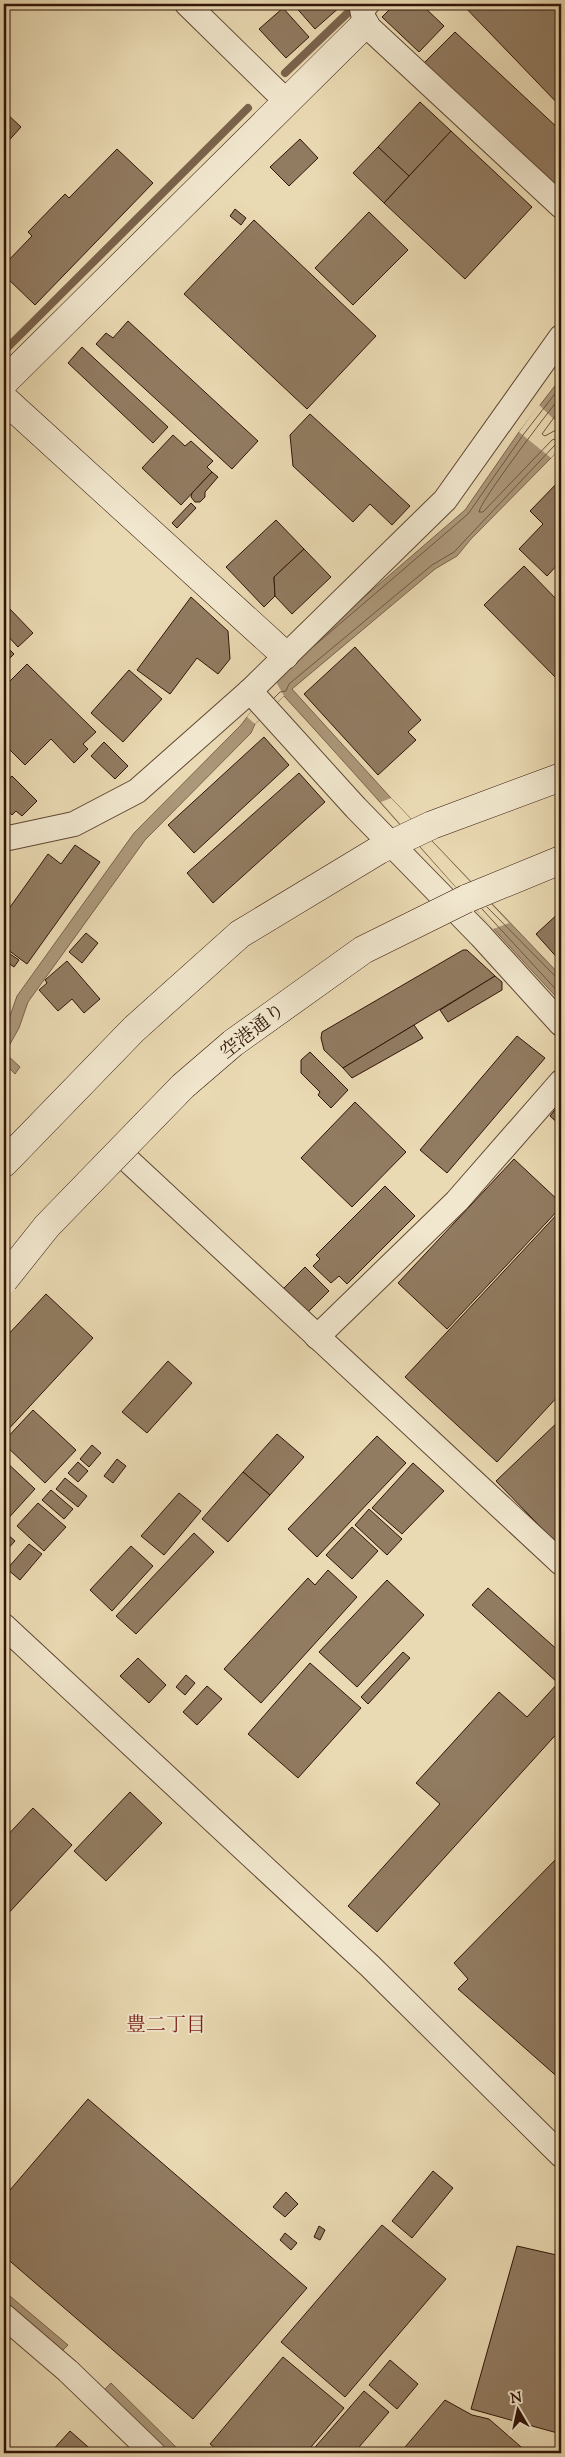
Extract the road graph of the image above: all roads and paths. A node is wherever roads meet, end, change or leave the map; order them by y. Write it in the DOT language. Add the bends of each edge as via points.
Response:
graph roads {
  1 [pos="186,4"];
  2 [pos="366,14"];
  3 [pos="287,102"];
  4 [pos="561,206"];
  5 [pos="561,337"];
  6 [pos="4,382"];
  7 [pos="4,399"];
  8 [pos="285,655"];
  9 [pos="254,694"];
  10 [pos="561,777"];
  11 [pos="4,839"];
  12 [pos="391,844"];
  13 [pos="561,860"];
  14 [pos="451,906"];
  15 [pos="561,1024"];
  16 [pos="561,1082"];
  17 [pos="119,1152"];
  18 [pos="4,1163"];
  19 [pos="4,1280"];
  20 [pos="317,1337"];
  21 [pos="561,1563"];
  22 [pos="4,1626"];
  23 [pos="561,2155"];
  24 [pos="4,2316"];
  25 [pos="153,2453"];
  1 -- 3 [label="street"];
  2 -- 3 [label="street"];
  2 -- 4 [label="street"];
  3 -- 6 [label="street"];
  5 -- 8 [label="street" via="445,500"];
  7 -- 8 [label="street"];
  8 -- 9 [label="street"];
  9 -- 11 [label="street" via="137,791 74,824"];
  9 -- 12 [label="street"];
  10 -- 12 [label="street" via="432,825"];
  12 -- 14 [label="street"];
  12 -- 18 [label="street" via="240,934 134,1029"];
  13 -- 14 [label="street, 空港通り, bridge"];
  14 -- 15 [label="street"];
  14 -- 17 [label="street, 空港通り, bridge" via="363,950 284,1005 190,1080"];
  16 -- 20 [label="street" via="457,1201"];
  17 -- 19 [label="street, 空港通り, bridge" via="47,1226"];
  17 -- 20 [label="street"];
  20 -- 21 [label="street"];
  22 -- 23 [label="street" via="370,1966"];
  24 -- 25 [label="street" via="68,2371"];
}
